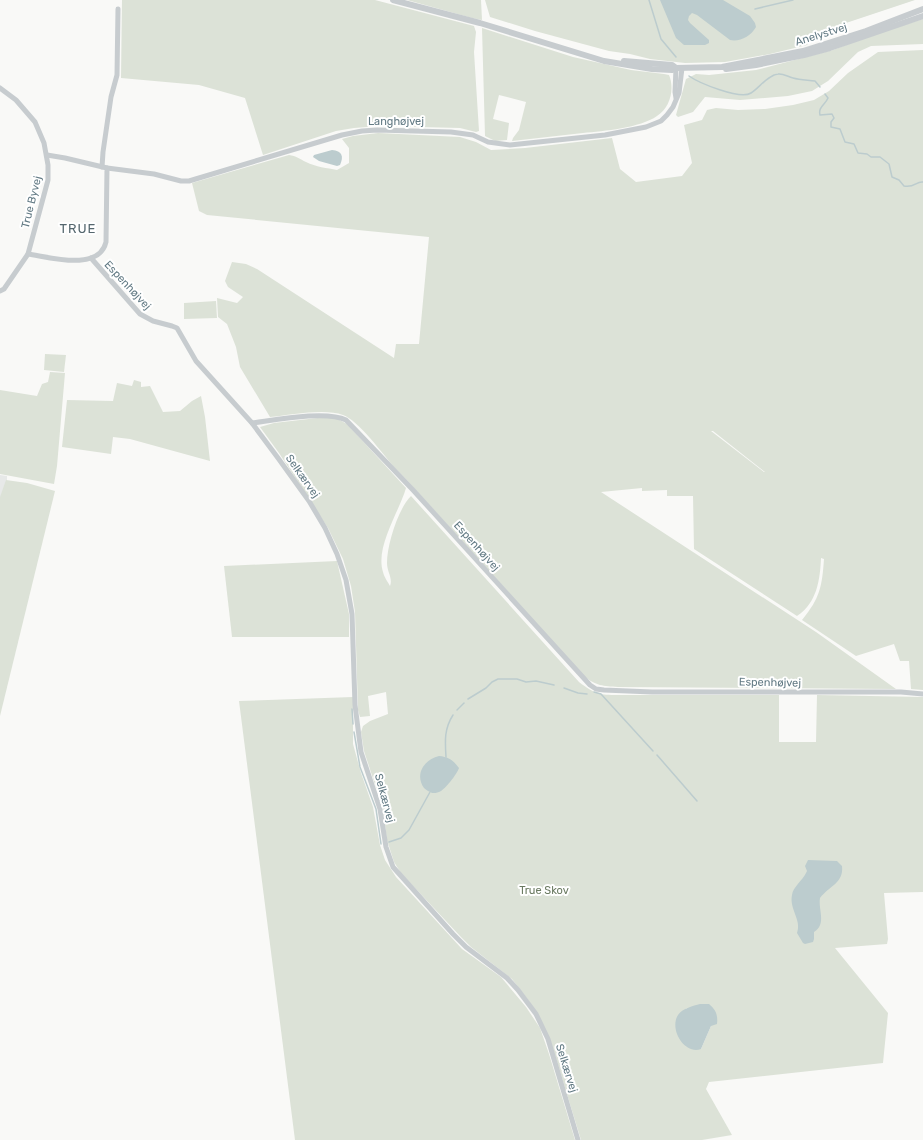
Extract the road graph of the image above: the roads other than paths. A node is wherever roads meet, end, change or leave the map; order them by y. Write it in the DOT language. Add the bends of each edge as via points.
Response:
graph roads {
  1 [pos="394,0"];
  2 [pos="923,9"];
  3 [pos="118,10"];
  4 [pos="923,16"];
  5 [pos="722,67"];
  6 [pos="679,68"];
  7 [pos="0,88"];
  8 [pos="47,155"];
  9 [pos="105,168"];
  10 [pos="28,254"];
  11 [pos="91,258"];
  12 [pos="2,290"];
  13 [pos="252,423"];
  14 [pos="923,694"];
  15 [pos="578,1140"];
  1 -- 6 [label="street, Anelystvej" via="604,61 672,70"];
  2 -- 5 [label="street, Anelystvej" via="803,51"];
  3 -- 9 [label="street" via="117,75 103,152"];
  4 -- 5 [label="street, Anelystvej" via="804,55 756,66 725,69"];
  5 -- 6 [label="street, Anelystvej"];
  6 -- 9 [label="street, Langhøjvej" via="679,93 669,113 654,124 605,135 510,145 451,132 362,131 189,181"];
  7 -- 8 [label="street, True Byvej" via="27,112 40,131"];
  8 -- 9 [label="street"];
  8 -- 10 [label="street, True Byvej" via="48,180"];
  9 -- 11 [label="street" via="106,242 104,249"];
  10 -- 11 [label="street" via="78,260"];
  10 -- 12 [label="street, True Byvej"];
  11 -- 13 [label="street, Espenhøjvej" via="140,314 177,328 196,361"];
  13 -- 14 [label="street, Espenhøjvej" via="321,415 346,420 596,689 652,692"];
  13 -- 15 [label="street, Selkærvej" via="313,508 325,528 344,574 352,614 358,736 365,767 380,810 393,867 453,934 507,978 529,1004 548,1039"];
}
